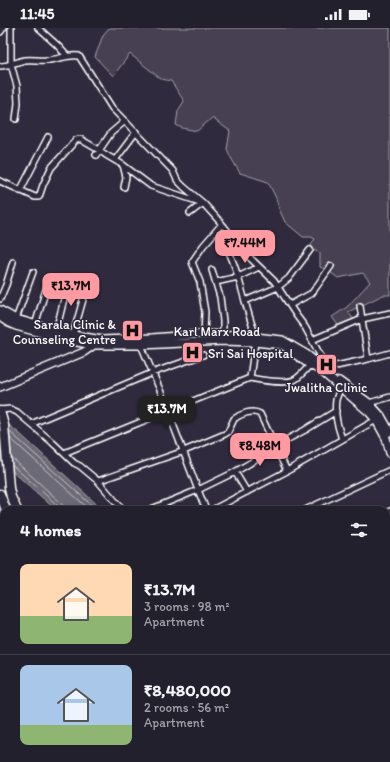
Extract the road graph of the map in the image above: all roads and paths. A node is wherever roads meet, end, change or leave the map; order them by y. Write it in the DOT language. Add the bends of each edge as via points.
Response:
graph roads {
  1 [pos="2,28"];
  2 [pos="11,28"];
  3 [pos="38,28"];
  4 [pos="43,28"];
  5 [pos="0,31"];
  6 [pos="46,34"];
  7 [pos="67,56"];
  8 [pos="11,64"];
  9 [pos="0,66"];
  10 [pos="16,119"];
  11 [pos="125,121"];
  12 [pos="136,132"];
  13 [pos="48,137"];
  14 [pos="99,150"];
  15 [pos="96,155"];
  16 [pos="115,160"];
  17 [pos="123,165"];
  18 [pos="0,181"];
  19 [pos="124,187"];
  20 [pos="20,191"];
  21 [pos="203,203"];
  22 [pos="190,213"];
  23 [pos="222,224"];
  24 [pos="228,250"];
  25 [pos="310,250"];
  26 [pos="13,262"];
  27 [pos="331,266"];
  28 [pos="259,267"];
  29 [pos="212,270"];
  30 [pos="33,272"];
  31 [pos="238,277"];
  32 [pos="69,279"];
  33 [pos="88,282"];
  34 [pos="216,282"];
  35 [pos="48,283"];
  36 [pos="278,287"];
  37 [pos="0,299"];
  38 [pos="245,301"];
  39 [pos="290,306"];
  40 [pos="360,306"];
  41 [pos="0,310"];
  42 [pos="390,313"];
  43 [pos="0,318"];
  44 [pos="16,319"];
  45 [pos="362,319"];
  46 [pos="35,324"];
  47 [pos="56,330"];
  48 [pos="204,334"];
  49 [pos="224,334"];
  50 [pos="73,335"];
  51 [pos="256,339"];
  52 [pos="312,340"];
  53 [pos="94,345"];
  54 [pos="141,345"];
  55 [pos="390,352"];
  56 [pos="203,355"];
  57 [pos="368,359"];
  58 [pos="310,365"];
  59 [pos="152,373"];
  60 [pos="329,373"];
  61 [pos="250,378"];
  62 [pos="0,387"];
  63 [pos="340,388"];
  64 [pos="390,397"];
  65 [pos="369,403"];
  66 [pos="0,411"];
  67 [pos="168,411"];
  68 [pos="336,411"];
  69 [pos="376,420"];
  70 [pos="31,424"];
  71 [pos="390,432"];
  72 [pos="342,439"];
  73 [pos="275,446"];
  74 [pos="184,451"];
  75 [pos="64,452"];
  76 [pos="390,453"];
  77 [pos="390,470"];
  78 [pos="287,471"];
  79 [pos="235,472"];
  80 [pos="98,481"];
  81 [pos="198,490"];
  82 [pos="246,492"];
  83 [pos="0,494"];
  84 [pos="4,506"];
  85 [pos="15,506"];
  86 [pos="120,506"];
  87 [pos="159,506"];
  88 [pos="204,506"];
  89 [pos="220,506"];
  90 [pos="314,506"];
  1 -- 5 [label="main road"];
  2 -- 8 [label="street"];
  3 -- 6 [label="street"];
  4 -- 6 [label="street"];
  6 -- 7 [label="street"];
  7 -- 8 [label="street"];
  7 -- 11 [label="street" via="78,56 112,108"];
  8 -- 9 [label="street"];
  8 -- 10 [label="street" via="17,86"];
  11 -- 12 [label="street"];
  11 -- 14 [label="street" via="110,133"];
  12 -- 16 [label="street"];
  12 -- 21 [label="street" via="173,171 177,180"];
  13 -- 20 [label="street"];
  14 -- 15 [label="street"];
  14 -- 16 [label="street"];
  14 -- 20 [label="street" via="78,139 51,168 39,196"];
  16 -- 17 [label="street"];
  17 -- 19 [label="street" via="126,177"];
  17 -- 21 [label="street" via="151,186"];
  18 -- 20 [label="street"];
  21 -- 22 [label="street"];
  21 -- 23 [label="street"];
  23 -- 28 [label="street"];
  23 -- 48 [label="street" via="192,262 200,282 205,312"];
  24 -- 31 [label="street"];
  25 -- 36 [label="street" via="289,278"];
  26 -- 37 [label="street"];
  27 -- 39 [label="street" via="312,293"];
  28 -- 31 [label="street"];
  28 -- 36 [label="street"];
  29 -- 34 [label="street"];
  30 -- 44 [label="street"];
  31 -- 34 [label="street"];
  31 -- 38 [label="street"];
  32 -- 47 [label="street"];
  33 -- 50 [label="street"];
  34 -- 49 [label="street"];
  35 -- 46 [label="street"];
  36 -- 38 [label="street"];
  36 -- 39 [label="street"];
  38 -- 51 [label="street"];
  39 -- 52 [label="street"];
  40 -- 45 [label="street"];
  41 -- 44 [label="main road, Karl Marx Road"];
  42 -- 45 [label="street"];
  43 -- 53 [label="main road, Karl Marx Road" via="16,326"];
  44 -- 46 [label="main road, Karl Marx Road"];
  45 -- 52 [label="street"];
  45 -- 57 [label="street"];
  46 -- 47 [label="main road, Karl Marx Road"];
  47 -- 50 [label="main road, Karl Marx Road"];
  48 -- 49 [label="main road, Karl Marx Road"];
  48 -- 50 [label="main road, Karl Marx Road" via="102,340"];
  49 -- 51 [label="main road, Karl Marx Road"];
  51 -- 54 [label="main road, Karl Marx Road"];
  51 -- 58 [label="main road, Karl Marx Road" via="282,346"];
  51 -- 60 [label="main road, Karl Marx Road" via="282,340 306,354"];
  51 -- 61 [label="street"];
  52 -- 60 [label="street"];
  53 -- 54 [label="main road, Karl Marx Road"];
  53 -- 62 [label="main road" via="84,352"];
  54 -- 59 [label="street"];
  55 -- 57 [label="street"];
  56 -- 59 [label="street"];
  57 -- 60 [label="street"];
  58 -- 60 [label="main road, Karl Marx Road"];
  58 -- 61 [label="street" via="292,381"];
  59 -- 67 [label="street"];
  59 -- 70 [label="street"];
  60 -- 63 [label="main road, Karl Marx Road"];
  60 -- 65 [label="main road, Karl Marx Road"];
  61 -- 67 [label="street"];
  63 -- 68 [label="street" via="336,399"];
  63 -- 69 [label="main road, Karl Marx Road"];
  64 -- 65 [label="street"];
  65 -- 71 [label="main road, Karl Marx Road" via="381,416"];
  66 -- 70 [label="street" via="10,409"];
  66 -- 85 [label="main road" via="4,421 10,492"];
  67 -- 74 [label="street"];
  67 -- 75 [label="street"];
  68 -- 72 [label="street"];
  68 -- 73 [label="street"];
  69 -- 72 [label="street"];
  69 -- 76 [label="main road, Karl Marx Road" via="386,438"];
  70 -- 75 [label="street"];
  72 -- 78 [label="street"];
  73 -- 74 [label="street" via="260,414 252,411 234,419 228,432"];
  73 -- 78 [label="street"];
  73 -- 79 [label="street"];
  74 -- 80 [label="street"];
  74 -- 81 [label="street"];
  75 -- 80 [label="street"];
  77 -- 90 [label="street"];
  78 -- 82 [label="street"];
  79 -- 81 [label="street"];
  79 -- 82 [label="street"];
  80 -- 86 [label="street"];
  81 -- 87 [label="street"];
  81 -- 88 [label="street"];
  82 -- 89 [label="street"];
  83 -- 84 [label="main road"];
}
